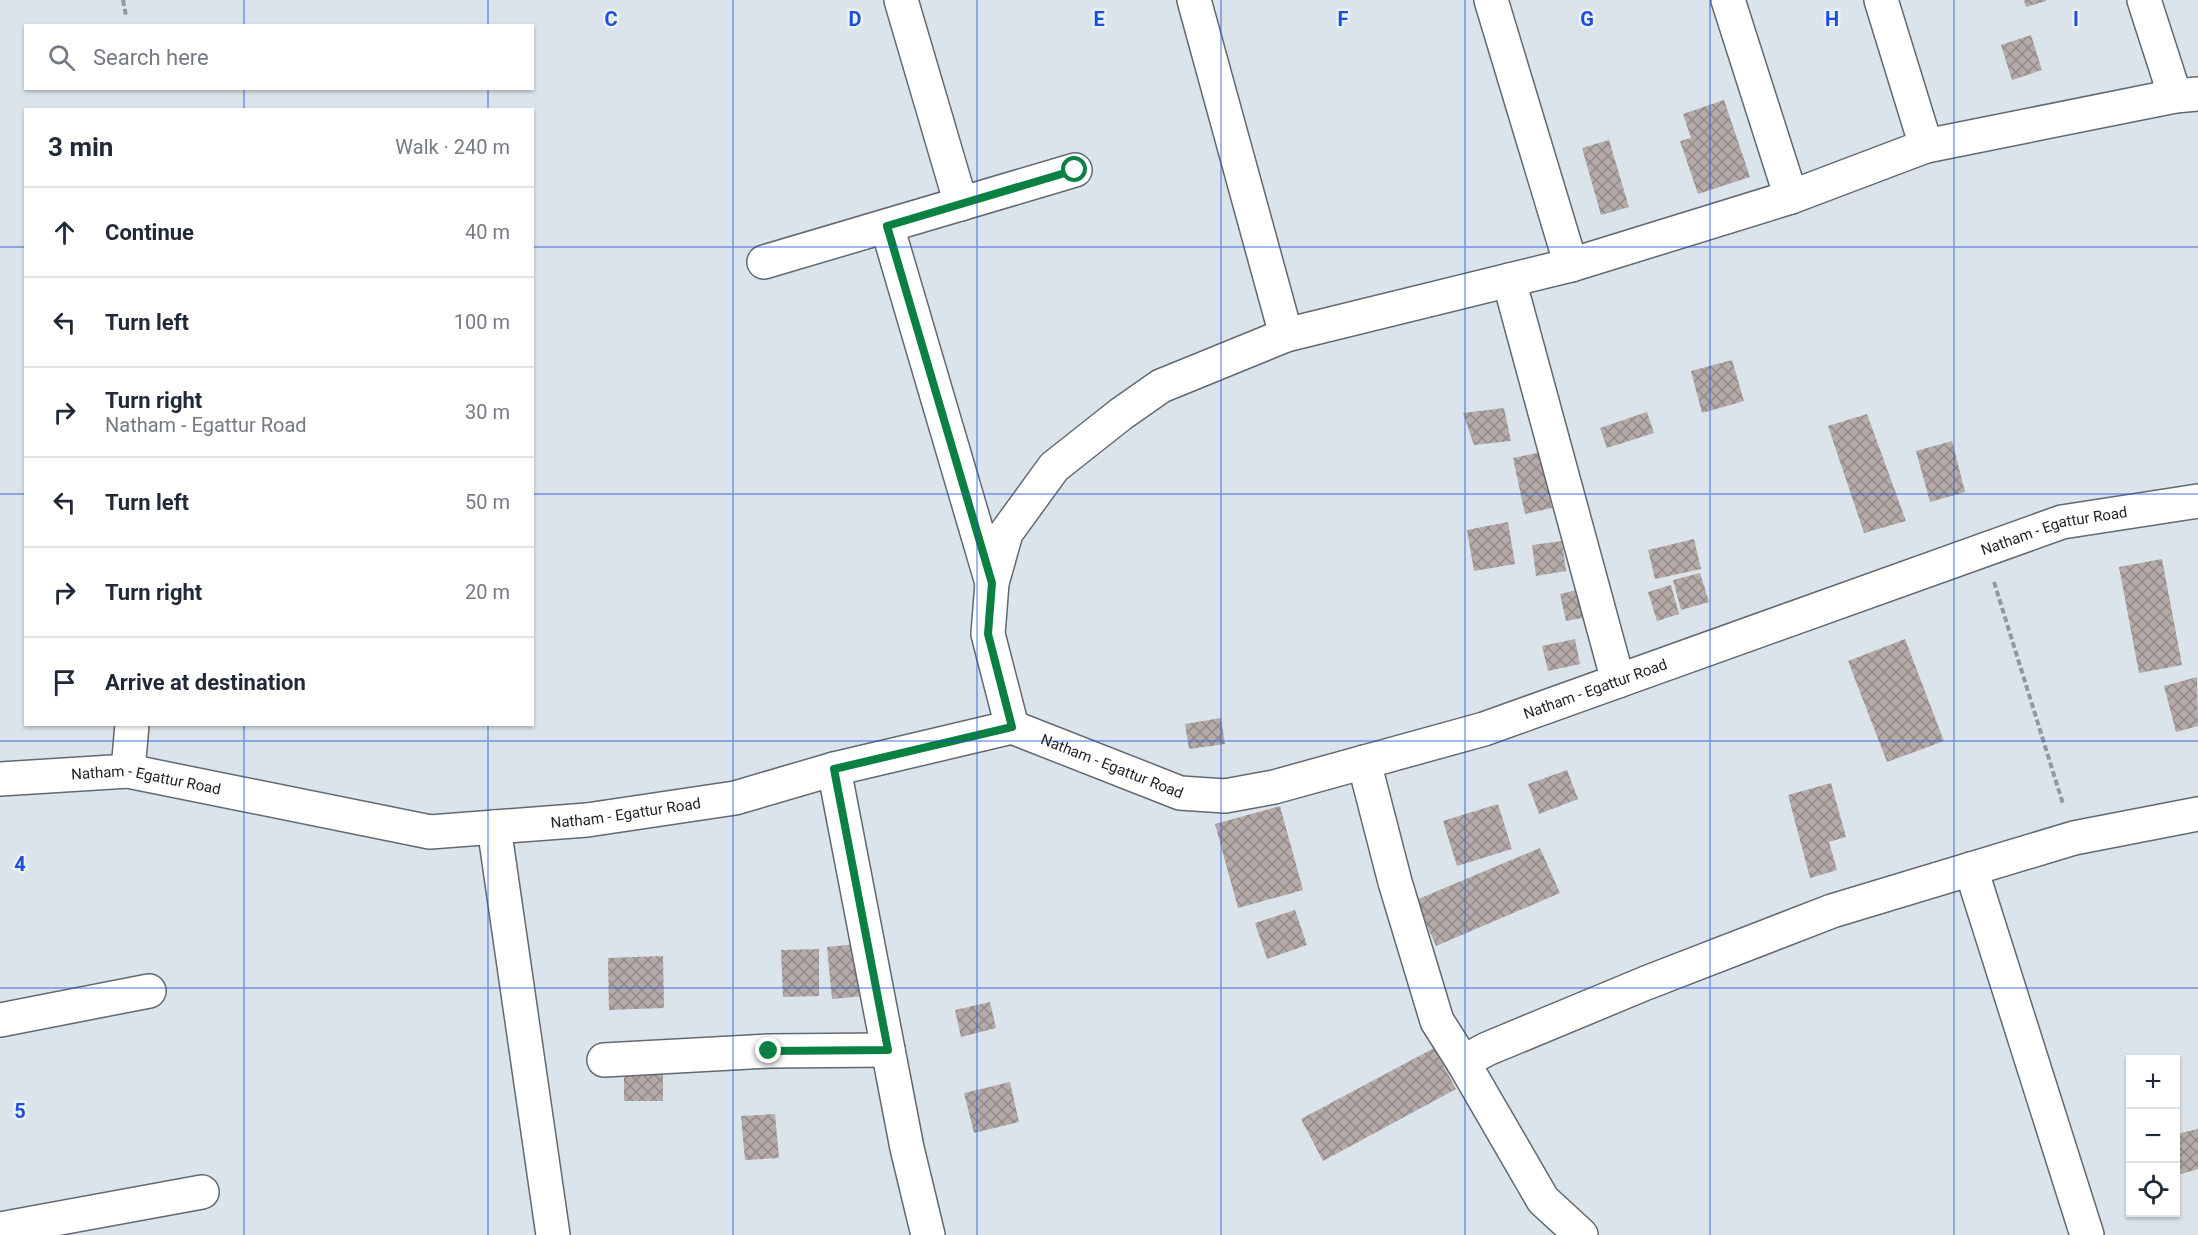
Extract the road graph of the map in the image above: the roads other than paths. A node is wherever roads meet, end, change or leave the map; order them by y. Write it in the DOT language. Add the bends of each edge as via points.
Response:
graph roads {
  1 [pos="901,0"];
  2 [pos="1194,0"];
  3 [pos="1491,0"];
  4 [pos="1728,0"];
  5 [pos="1881,0"];
  6 [pos="2144,0"];
  7 [pos="2187,95"];
  8 [pos="1926,146"];
  9 [pos="1075,170"];
  10 [pos="1791,197"];
  11 [pos="961,204"];
  12 [pos="887,226"];
  13 [pos="764,262"];
  14 [pos="1571,265"];
  15 [pos="1509,280"];
  16 [pos="1286,335"];
  17 [pos="2198,501"];
  18 [pos="992,583"];
  19 [pos="1618,681"];
  20 [pos="132,726"];
  21 [pos="1012,727"];
  22 [pos="1364,762"];
  23 [pos="834,769"];
  24 [pos="128,771"];
  25 [pos="0,779"];
  26 [pos="2198,814"];
  27 [pos="494,827"];
  28 [pos="1971,869"];
  29 [pos="148,991"];
  30 [pos="0,1020"];
  31 [pos="888,1050"];
  32 [pos="604,1060"];
  33 [pos="1463,1062"];
  34 [pos="202,1192"];
  35 [pos="0,1229"];
  36 [pos="553,1235"];
  37 [pos="928,1235"];
  38 [pos="1581,1235"];
  39 [pos="2087,1235"];
  1 -- 11 [label="street"];
  2 -- 16 [label="street"];
  3 -- 14 [label="street"];
  4 -- 10 [label="street"];
  5 -- 8 [label="street"];
  6 -- 7 [label="street"];
  7 -- 8 [label="street"];
  8 -- 10 [label="street"];
  9 -- 11 [label="street"];
  10 -- 14 [label="street"];
  11 -- 12 [label="street"];
  12 -- 13 [label="street"];
  12 -- 18 [label="street"];
  14 -- 15 [label="street"];
  15 -- 16 [label="street"];
  15 -- 19 [label="street"];
  16 -- 18 [label="street" via="1161,386 1054,467 1006,533"];
  17 -- 19 [label="street, Natham - Egattur Road" via="2061,522"];
  18 -- 21 [label="street" via="988,634"];
  19 -- 22 [label="street, Natham - Egattur Road" via="1484,729"];
  20 -- 24 [label="street"];
  21 -- 22 [label="street, Natham - Egattur Road" via="1180,793 1225,796"];
  21 -- 23 [label="street, Natham - Egattur Road"];
  22 -- 33 [label="street" via="1437,1021"];
  23 -- 27 [label="street, Natham - Egattur Road" via="735,798 587,820"];
  23 -- 31 [label="street"];
  24 -- 25 [label="street, Natham - Egattur Road"];
  24 -- 27 [label="street, Natham - Egattur Road" via="429,831"];
  26 -- 28 [label="street" via="2074,838"];
  27 -- 36 [label="street"];
  28 -- 33 [label="street" via="1832,911 1635,988"];
  28 -- 39 [label="street"];
  29 -- 30 [label="street"];
  31 -- 32 [label="street" via="769,1051"];
  31 -- 37 [label="street"];
  33 -- 38 [label="street" via="1543,1200"];
  34 -- 35 [label="street"];
}
